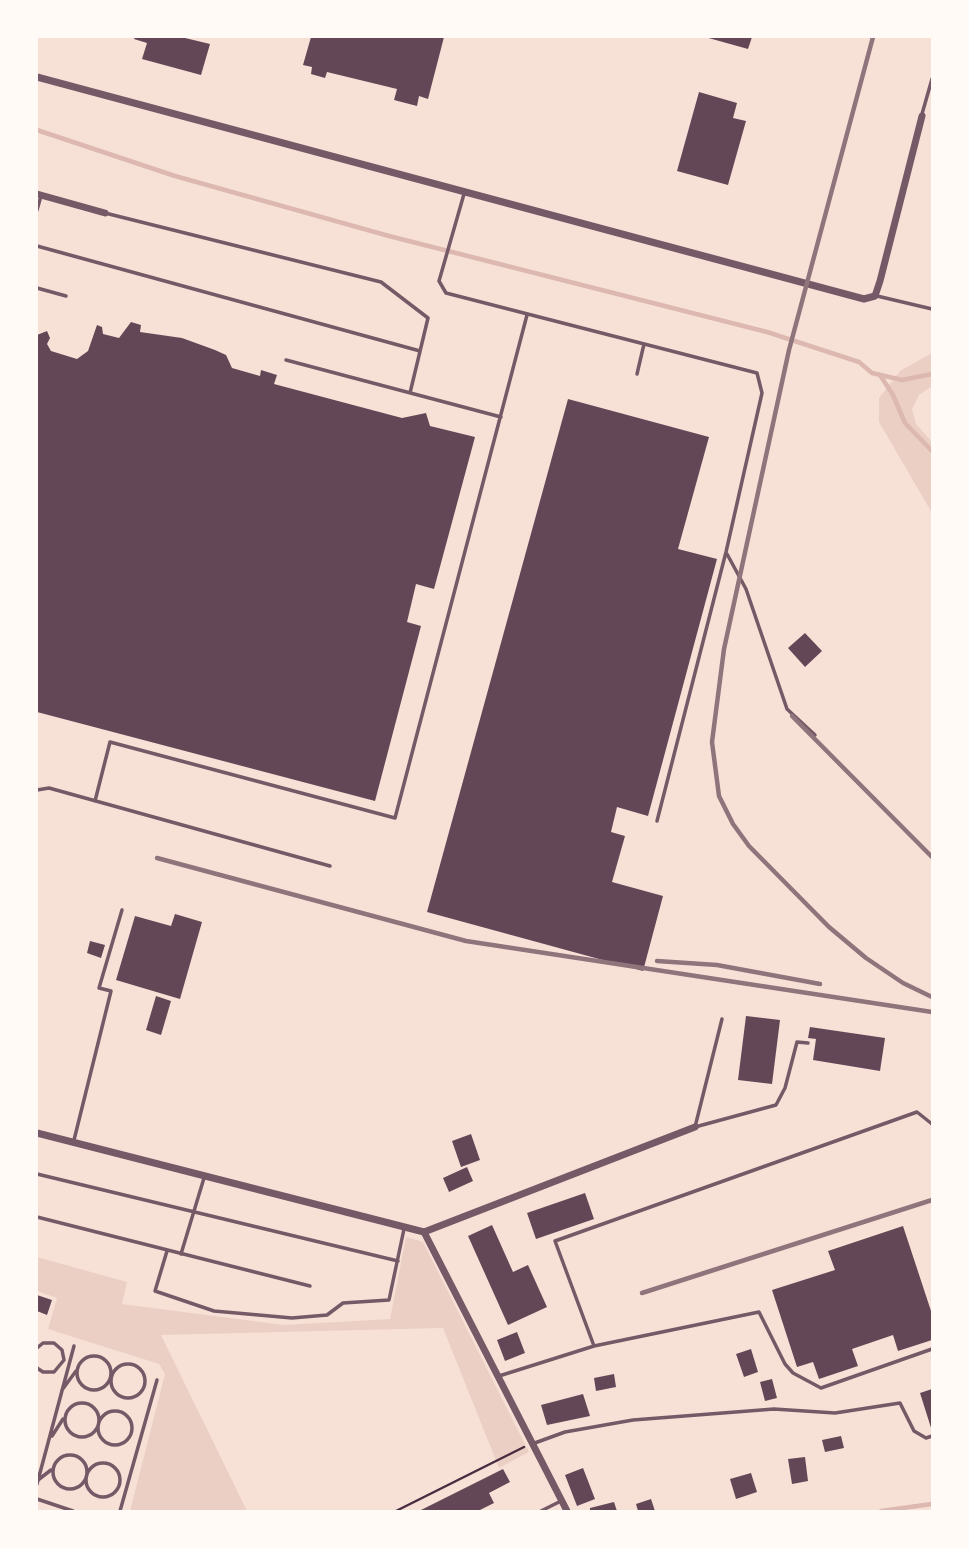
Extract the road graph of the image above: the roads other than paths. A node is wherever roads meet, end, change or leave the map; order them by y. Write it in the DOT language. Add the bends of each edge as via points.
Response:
graph roads {
  1 [pos="37,77"];
  2 [pos="932,81"];
  3 [pos="922,116"];
  4 [pos="464,192"];
  5 [pos="39,195"];
  6 [pos="37,210"];
  7 [pos="105,213"];
  8 [pos="37,246"];
  9 [pos="37,288"];
  10 [pos="66,296"];
  11 [pos="875,296"];
  12 [pos="932,309"];
  13 [pos="527,315"];
  14 [pos="644,344"];
  15 [pos="420,351"];
  16 [pos="286,360"];
  17 [pos="637,374"];
  18 [pos="410,393"];
  19 [pos="502,417"];
  20 [pos="726,552"];
  21 [pos="815,735"];
  22 [pos="37,790"];
  23 [pos="95,801"];
  24 [pos="657,821"];
  25 [pos="330,866"];
  26 [pos="122,910"];
  27 [pos="722,1019"];
  28 [pos="808,1042"];
  29 [pos="932,1124"];
  30 [pos="695,1127"];
  31 [pos="37,1133"];
  32 [pos="73,1142"];
  33 [pos="37,1174"];
  34 [pos="204,1176"];
  35 [pos="192,1212"];
  36 [pos="37,1217"];
  37 [pos="405,1227"];
  38 [pos="424,1232"];
  39 [pos="167,1251"];
  40 [pos="181,1254"];
  41 [pos="398,1261"];
  42 [pos="310,1286"];
  43 [pos="37,1346"];
  44 [pos="74,1346"];
  45 [pos="594,1346"];
  46 [pos="932,1349"];
  47 [pos="37,1368"];
  48 [pos="77,1370"];
  49 [pos="111,1377"];
  50 [pos="498,1377"];
  51 [pos="157,1380"];
  52 [pos="60,1392"];
  53 [pos="65,1417"];
  54 [pos="98,1424"];
  55 [pos="932,1436"];
  56 [pos="51,1437"];
  57 [pos="531,1444"];
  58 [pos="53,1468"];
  59 [pos="87,1476"];
  60 [pos="37,1482"];
  61 [pos="37,1499"];
  62 [pos="561,1501"];
  63 [pos="73,1511"];
  64 [pos="120,1511"];
  65 [pos="541,1511"];
  66 [pos="567,1511"];
  1 -- 4 [label="street"];
  2 -- 3 [label="lane"];
  3 -- 11 [label="street"];
  4 -- 11 [label="street" via="822,289 864,299"];
  4 -- 13 [label="lane" via="439,286 446,293"];
  5 -- 6 [label="lane"];
  5 -- 7 [label="street"];
  7 -- 15 [label="lane" via="381,282 428,318"];
  8 -- 15 [label="lane"];
  9 -- 10 [label="lane"];
  11 -- 12 [label="lane"];
  13 -- 14 [label="lane"];
  13 -- 19 [label="lane"];
  14 -- 17 [label="lane"];
  14 -- 20 [label="lane" via="757,373 762,393"];
  15 -- 18 [label="lane"];
  16 -- 18 [label="lane"];
  18 -- 19 [label="lane"];
  19 -- 23 [label="lane" via="395,818 110,742"];
  20 -- 21 [label="lane" via="746,589 787,709"];
  20 -- 24 [label="lane"];
  22 -- 23 [label="lane" via="49,788"];
  23 -- 25 [label="lane"];
  26 -- 32 [label="lane" via="99,988 111,991"];
  27 -- 30 [label="lane"];
  28 -- 30 [label="lane" via="797,1042 776,1105"];
  29 -- 45 [label="lane" via="917,1112 555,1241"];
  30 -- 38 [label="street"];
  31 -- 32 [label="street"];
  32 -- 34 [label="street"];
  33 -- 35 [label="lane"];
  34 -- 35 [label="lane"];
  34 -- 37 [label="street"];
  35 -- 40 [label="lane"];
  35 -- 41 [label="lane"];
  36 -- 39 [label="lane"];
  37 -- 38 [label="street"];
  37 -- 41 [label="lane"];
  38 -- 50 [label="street"];
  39 -- 40 [label="lane"];
  39 -- 41 [label="lane" via="155,1291 214,1311 292,1318 327,1315 343,1303 389,1300"];
  40 -- 42 [label="lane"];
  43 -- 47 [label="lane" via="48,1342 58,1346 64,1360 54,1372"];
  44 -- 52 [label="lane"];
  45 -- 46 [label="lane" via="759,1312 785,1364 821,1388"];
  45 -- 50 [label="lane"];
  48 -- 49 [label="lane" via="80,1382 90,1390 103,1388"];
  48 -- 49 [label="lane" via="85,1359 98,1357 108,1364"];
  48 -- 52 [label="lane"];
  49 -- 49 [label="lane" via="118,1366 132,1364 142,1372 144,1385 137,1395 124,1398 113,1390"];
  50 -- 57 [label="street"];
  51 -- 64 [label="lane"];
  52 -- 56 [label="lane"];
  53 -- 54 [label="lane" via="73,1406 85,1404 96,1411"];
  53 -- 54 [label="lane" via="67,1430 78,1437 91,1435"];
  53 -- 56 [label="lane"];
  54 -- 54 [label="lane" via="106,1413 119,1411 130,1419 132,1432 124,1442 111,1445 101,1437"];
  55 -- 57 [label="lane" via="926,1438 914,1431 900,1403 835,1413 774,1409 633,1420 565,1432"];
  56 -- 60 [label="lane"];
  57 -- 62 [label="street"];
  58 -- 59 [label="lane" via="61,1458 73,1455 84,1463"];
  58 -- 59 [label="lane" via="55,1481 66,1489 79,1487"];
  58 -- 60 [label="lane"];
  59 -- 59 [label="lane" via="94,1465 107,1463 118,1470 120,1483 112,1494 99,1496 89,1489"];
  61 -- 63 [label="lane"];
  62 -- 65 [label="lane"];
  62 -- 66 [label="street"];
}
